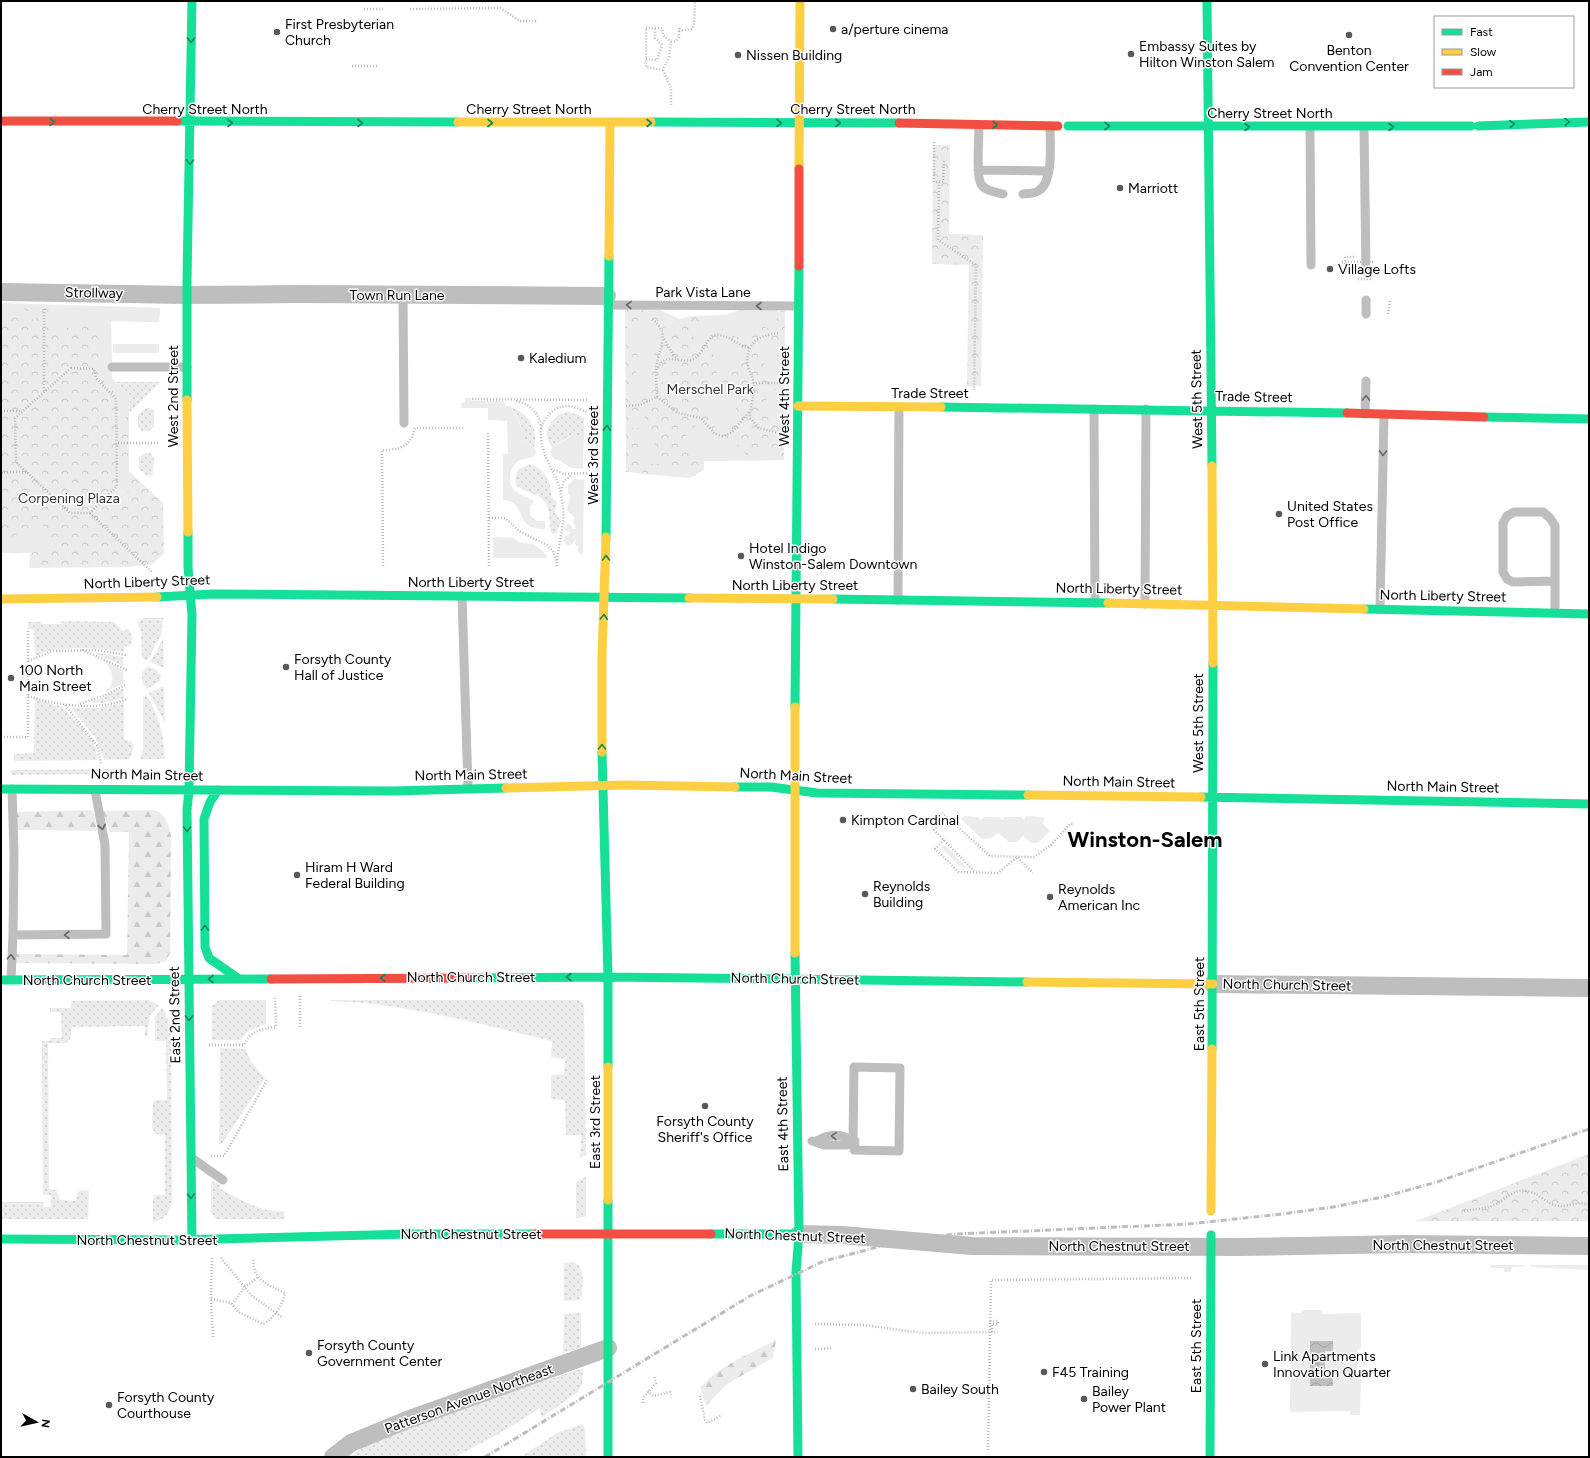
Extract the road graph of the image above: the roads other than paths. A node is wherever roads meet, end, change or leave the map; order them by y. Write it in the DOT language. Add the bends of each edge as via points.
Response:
graph roads {
  1 [pos="192,1"];
  2 [pos="800,1"];
  3 [pos="1206,1"];
  4 [pos="1,121"];
  5 [pos="1589,122"];
  6 [pos="191,123"];
  7 [pos="610,123"];
  8 [pos="799,123"];
  9 [pos="979,125"];
  10 [pos="1054,126"];
  11 [pos="1068,126"];
  12 [pos="1208,127"];
  13 [pos="1310,127"];
  14 [pos="1364,127"];
  15 [pos="978,170"];
  16 [pos="1049,171"];
  17 [pos="1002,194"];
  18 [pos="1023,194"];
  19 [pos="1311,265"];
  20 [pos="1366,272"];
  21 [pos="1,292"];
  22 [pos="187,295"];
  23 [pos="403,295"];
  24 [pos="607,300"];
  25 [pos="798,306"];
  26 [pos="112,367"];
  27 [pos="187,367"];
  28 [pos="1366,381"];
  29 [pos="798,406"];
  30 [pos="899,407"];
  31 [pos="1094,409"];
  32 [pos="1146,409"];
  33 [pos="1211,410"];
  34 [pos="1365,414"];
  35 [pos="1384,414"];
  36 [pos="1589,419"];
  37 [pos="404,423"];
  38 [pos="1555,581"];
  39 [pos="190,595"];
  40 [pos="462,596"];
  41 [pos="605,597"];
  42 [pos="1,598"];
  43 [pos="796,600"];
  44 [pos="898,600"];
  45 [pos="1095,603"];
  46 [pos="1145,604"];
  47 [pos="1212,605"];
  48 [pos="1380,609"];
  49 [pos="1555,613"];
  50 [pos="1589,614"];
  51 [pos="602,786"];
  52 [pos="94,788"];
  53 [pos="468,788"];
  54 [pos="12,789"];
  55 [pos="1,790"];
  56 [pos="189,790"];
  57 [pos="218,790"];
  58 [pos="795,790"];
  59 [pos="1212,797"];
  60 [pos="1589,804"];
  61 [pos="13,935"];
  62 [pos="608,976"];
  63 [pos="188,979"];
  64 [pos="239,979"];
  65 [pos="795,979"];
  66 [pos="1,980"];
  67 [pos="11,980"];
  68 [pos="1213,984"];
  69 [pos="1589,988"];
  70 [pos="798,1140"];
  71 [pos="853,1141"];
  72 [pos="191,1157"];
  73 [pos="223,1180"];
  74 [pos="1211,1211"];
  75 [pos="609,1234"];
  76 [pos="799,1234"];
  77 [pos="1,1239"];
  78 [pos="192,1240"];
  79 [pos="1211,1240"];
  80 [pos="1589,1246"];
  81 [pos="608,1348"];
  82 [pos="333,1457"];
  83 [pos="608,1457"];
  84 [pos="798,1457"];
  85 [pos="1210,1457"];
  1 -- 6 [label="main road, West 2nd Street, one-way"];
  2 -- 8 [label="main road, West 4th Street"];
  3 -- 12 [label="main road, West 5th Street"];
  4 -- 6 [label="main road, Cherry Street North, one-way"];
  14 -- 5 [label="main road, Cherry Street North, one-way"];
  6 -- 7 [label="main road, Cherry Street North, one-way"];
  6 -- 22 [label="main road, West 2nd Street, one-way"];
  7 -- 8 [label="main road, Cherry Street North, one-way"];
  7 -- 24 [label="main road, West 3rd Street"];
  8 -- 9 [label="main road, Cherry Street North, one-way"];
  8 -- 25 [label="main road, West 4th Street"];
  9 -- 10 [label="main road, Cherry Street North, one-way"];
  9 -- 15 [label="lane"];
  10 -- 16 [label="lane"];
  11 -- 12 [label="main road, Cherry Street North, one-way"];
  12 -- 13 [label="main road, Cherry Street North, one-way"];
  12 -- 33 [label="main road, West 5th Street"];
  13 -- 14 [label="main road, Cherry Street North"];
  13 -- 19 [label="lane"];
  14 -- 20 [label="lane"];
  15 -- 16 [label="lane"];
  15 -- 17 [label="lane" via="980,183 987,190"];
  16 -- 18 [label="lane" via="1046,185 1037,192"];
  21 -- 22 [label="street, Strollway"];
  22 -- 23 [label="street, Town Run Lane"];
  22 -- 27 [label="main road, West 2nd Street"];
  23 -- 24 [label="street, Town Run Lane"];
  23 -- 37 [label="lane"];
  25 -- 24 [label="lane, Park Vista Lane, one-way"];
  41 -- 24 [label="main road, West 3rd Street, one-way"];
  25 -- 29 [label="main road, West 4th Street"];
  26 -- 27 [label="lane"];
  27 -- 39 [label="main road, West 2nd Street"];
  34 -- 28 [label="lane, one-way"];
  29 -- 30 [label="main road, Trade Street"];
  29 -- 43 [label="main road, West 4th Street"];
  30 -- 31 [label="main road, Trade Street"];
  30 -- 44 [label="lane"];
  31 -- 32 [label="main road, Trade Street"];
  31 -- 45 [label="lane"];
  32 -- 33 [label="main road, Trade Street"];
  32 -- 46 [label="lane"];
  33 -- 34 [label="main road, Trade Street"];
  33 -- 47 [label="main road, West 5th Street"];
  34 -- 35 [label="main road, Trade Street"];
  35 -- 36 [label="main road, Trade Street"];
  35 -- 48 [label="lane, one-way"];
  38 -- 38 [label="lane" via="1555,526 1550,518 1543,512 1514,512 1507,516 1503,523 1503,572 1507,579 1513,582"];
  38 -- 49 [label="lane"];
  39 -- 40 [label="main road, North Liberty Street"];
  39 -- 42 [label="main road, North Liberty Street"];
  39 -- 56 [label="main road, West 2nd Street" via="192,616"];
  40 -- 41 [label="main road, North Liberty Street"];
  40 -- 53 [label="lane"];
  41 -- 43 [label="main road, North Liberty Street"];
  51 -- 41 [label="main road, West 3rd Street, one-way" via="602,656"];
  43 -- 44 [label="main road, North Liberty Street"];
  43 -- 58 [label="main road, West 4th Street"];
  44 -- 45 [label="main road, North Liberty Street"];
  45 -- 46 [label="main road, North Liberty Street"];
  46 -- 47 [label="main road, North Liberty Street"];
  47 -- 48 [label="main road, North Liberty Street"];
  47 -- 59 [label="main road, West 5th Street"];
  48 -- 49 [label="main road, North Liberty Street"];
  49 -- 50 [label="main road, North Liberty Street"];
  51 -- 53 [label="main road, North Main Street"];
  51 -- 58 [label="main road, North Main Street" via="771,787"];
  51 -- 62 [label="main road, East 3rd Street"];
  52 -- 54 [label="main road, North Main Street"];
  52 -- 56 [label="main road, North Main Street"];
  52 -- 61 [label="lane, one-way" via="105,845 106,934"];
  53 -- 57 [label="main road, North Main Street" via="393,791"];
  54 -- 55 [label="main road, North Main Street"];
  54 -- 61 [label="lane"];
  56 -- 57 [label="main road, North Main Street"];
  56 -- 63 [label="main road, East 2nd Street, one-way"];
  64 -- 57 [label="main road, one-way" via="209,958 205,947 204,819"];
  58 -- 59 [label="main road, North Main Street" via="817,793"];
  58 -- 65 [label="main road, East 4th Street"];
  59 -- 60 [label="main road, North Main Street"];
  59 -- 68 [label="main road, East 5th Street"];
  67 -- 61 [label="lane, one-way"];
  62 -- 64 [label="main road, North Church Street, one-way"];
  62 -- 65 [label="main road, North Church Street"];
  62 -- 75 [label="main road, East 3rd Street"];
  64 -- 63 [label="main road, North Church Street, one-way"];
  63 -- 67 [label="main road, North Church Street"];
  63 -- 72 [label="main road, East 2nd Street, one-way"];
  65 -- 68 [label="main road, North Church Street"];
  65 -- 70 [label="main road, East 4th Street"];
  66 -- 67 [label="main road, North Church Street"];
  68 -- 69 [label="street, North Church Street"];
  68 -- 74 [label="main road, East 5th Street"];
  70 -- 71 [label="lane" via="816,1141 824,1145 846,1145"];
  70 -- 76 [label="main road, East 4th Street"];
  71 -- 71 [label="lane" via="854,1150 899,1151 900,1068 854,1067"];
  72 -- 73 [label="lane"];
  72 -- 78 [label="main road, East 2nd Street, one-way"];
  75 -- 76 [label="main road, North Chestnut Street"];
  75 -- 78 [label="main road, North Chestnut Street" via="410,1234"];
  75 -- 81 [label="main road, East 3rd Street"];
  76 -- 79 [label="street, North Chestnut Street" via="972,1246"];
  76 -- 84 [label="main road, East 4th Street" via="796,1272"];
  77 -- 78 [label="main road, North Chestnut Street"];
  79 -- 80 [label="street, North Chestnut Street"];
  79 -- 85 [label="main road, East 5th Street"];
  81 -- 82 [label="street, Patterson Avenue Northeast" via="407,1420 351,1443"];
  81 -- 83 [label="main road, East 3rd Street"];
}
